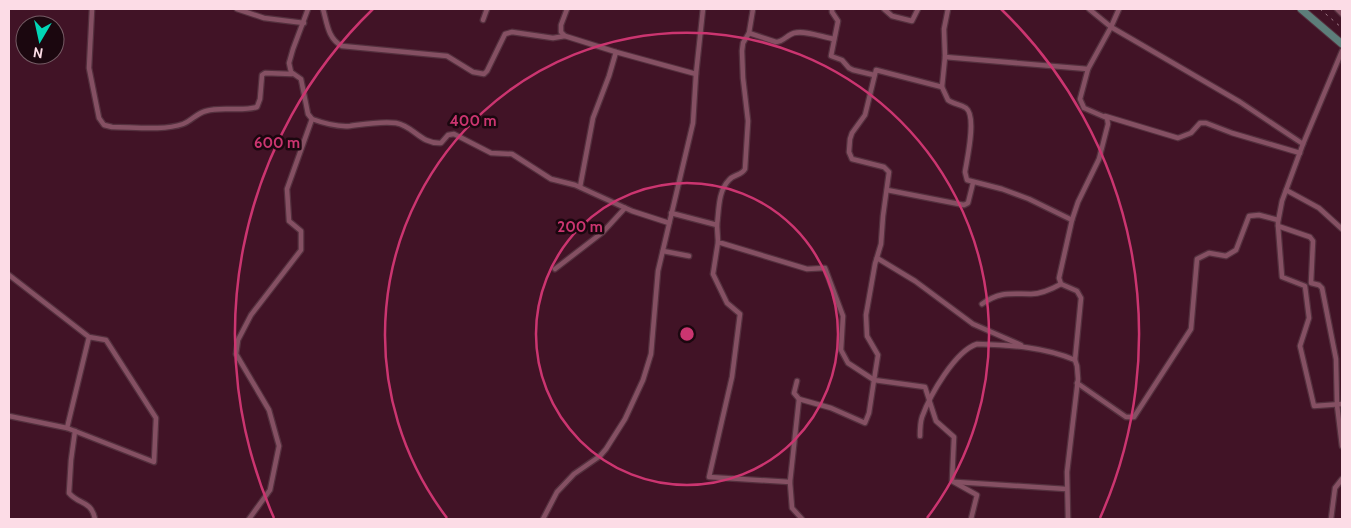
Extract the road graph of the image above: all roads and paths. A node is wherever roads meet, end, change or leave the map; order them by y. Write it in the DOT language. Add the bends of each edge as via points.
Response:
graph roads {
  1 [pos="92,9"];
  2 [pos="237,9"];
  3 [pos="308,9"];
  4 [pos="323,9"];
  5 [pos="487,9"];
  6 [pos="567,9"];
  7 [pos="703,9"];
  8 [pos="752,9"];
  9 [pos="832,9"];
  10 [pos="884,9"];
  11 [pos="918,9"];
  12 [pos="948,9"];
  13 [pos="1089,9"];
  14 [pos="1118,9"];
  15 [pos="1301,9"];
  16 [pos="1337,9"];
  17 [pos="243,10"];
  18 [pos="1342,14"];
  19 [pos="483,20"];
  20 [pos="304,23"];
  21 [pos="1111,27"];
  22 [pos="749,33"];
  23 [pos="565,36"];
  24 [pos="834,39"];
  25 [pos="1342,44"];
  26 [pos="616,52"];
  27 [pos="1342,52"];
  28 [pos="945,57"];
  29 [pos="1088,69"];
  30 [pos="293,74"];
  31 [pos="696,74"];
  32 [pos="874,75"];
  33 [pos="942,86"];
  34 [pos="1103,116"];
  35 [pos="312,119"];
  36 [pos="1303,144"];
  37 [pos="1300,154"];
  38 [pos="973,183"];
  39 [pos="580,187"];
  40 [pos="887,190"];
  41 [pos="1286,190"];
  42 [pos="625,208"];
  43 [pos="672,213"];
  44 [pos="1072,220"];
  45 [pos="1278,220"];
  46 [pos="669,223"];
  47 [pos="717,225"];
  48 [pos="1278,226"];
  49 [pos="1342,229"];
  50 [pos="718,242"];
  51 [pos="663,251"];
  52 [pos="689,256"];
  53 [pos="877,258"];
  54 [pos="555,270"];
  55 [pos="9,275"];
  56 [pos="1061,284"];
  57 [pos="982,304"];
  58 [pos="89,337"];
  59 [pos="1024,347"];
  60 [pos="1075,360"];
  61 [pos="874,380"];
  62 [pos="797,381"];
  63 [pos="1077,383"];
  64 [pos="799,399"];
  65 [pos="930,402"];
  66 [pos="1340,404"];
  67 [pos="9,416"];
  68 [pos="67,428"];
  69 [pos="75,431"];
  70 [pos="920,436"];
  71 [pos="1342,446"];
  72 [pos="1342,479"];
  73 [pos="952,481"];
  74 [pos="790,482"];
  75 [pos="1066,489"];
  76 [pos="95,519"];
  77 [pos="249,519"];
  78 [pos="543,519"];
  79 [pos="802,519"];
  80 [pos="971,519"];
  81 [pos="1068,519"];
  82 [pos="1331,519"];
  1 -- 30 [label="street" via="89,68 99,118 104,125 168,127 184,124 208,110 248,110 257,106 260,99 262,75"];
  2 -- 17 [label="street"];
  3 -- 20 [label="street"];
  4 -- 23 [label="street" via="329,33 335,43 342,46 446,56 473,72 484,74 505,34"];
  5 -- 19 [label="street"];
  6 -- 23 [label="street" via="561,28"];
  7 -- 31 [label="street"];
  8 -- 22 [label="street"];
  9 -- 24 [label="street" via="838,21"];
  10 -- 11 [label="street" via="892,16 912,21"];
  12 -- 28 [label="street" via="944,29"];
  13 -- 21 [label="street"];
  14 -- 21 [label="street"];
  15 -- 25 [label="main road"];
  16 -- 18 [label="street"];
  17 -- 20 [label="street" via="264,18"];
  20 -- 30 [label="street" via="289,63"];
  21 -- 29 [label="street"];
  21 -- 36 [label="street" via="1240,102"];
  22 -- 24 [label="street" via="776,42 798,32"];
  22 -- 47 [label="street" via="742,51 748,121 745,170 730,178 725,185"];
  23 -- 26 [label="street"];
  24 -- 32 [label="street" via="831,56 842,60 853,70"];
  26 -- 31 [label="street"];
  26 -- 39 [label="street" via="593,118"];
  27 -- 36 [label="street"];
  28 -- 29 [label="street"];
  28 -- 33 [label="street"];
  29 -- 34 [label="street" via="1080,103 1087,110"];
  30 -- 35 [label="street" via="302,79 308,114"];
  31 -- 43 [label="street" via="693,123"];
  32 -- 33 [label="street" via="878,69"];
  32 -- 40 [label="street" via="865,115 852,133 849,152 856,160 888,169"];
  33 -- 38 [label="street" via="948,100 966,108 970,114 972,124 965,172 967,180"];
  34 -- 37 [label="street" via="1178,138 1191,133 1200,123 1206,123"];
  34 -- 44 [label="street" via="1108,124 1099,159"];
  35 -- 39 [label="street" via="346,126 398,123 419,138 434,143 454,134 491,153 512,154 551,179"];
  35 -- 77 [label="street" via="287,189 289,221 301,231 301,250 251,315 238,340 236,354 269,410 279,446 270,490"];
  36 -- 37 [label="street"];
  37 -- 41 [label="street"];
  38 -- 40 [label="street" via="968,203 964,205"];
  38 -- 44 [label="street" via="1029,199"];
  39 -- 42 [label="street"];
  40 -- 53 [label="street"];
  41 -- 45 [label="street"];
  41 -- 49 [label="street" via="1319,208"];
  42 -- 46 [label="street"];
  42 -- 54 [label="street" via="604,232"];
  43 -- 46 [label="street"];
  43 -- 47 [label="street"];
  44 -- 56 [label="street" via="1059,278"];
  45 -- 48 [label="street"];
  45 -- 63 [label="street" via="1249,216 1236,250 1226,256 1209,253 1197,259 1191,329 1136,416 1126,417"];
  46 -- 51 [label="street"];
  47 -- 50 [label="street"];
  48 -- 66 [label="street" via="1313,241 1311,281 1322,288 1336,359"];
  48 -- 66 [label="street" via="1282,277 1305,286 1309,318 1300,346 1314,406"];
  50 -- 61 [label="street" via="807,269 825,268 843,316 841,350 848,363"];
  50 -- 74 [label="street" via="713,274 727,304 740,314 732,377 709,477"];
  51 -- 52 [label="street"];
  51 -- 78 [label="street" via="658,271 651,354 643,380 625,419 606,449 557,492"];
  53 -- 59 [label="street" via="915,281 973,324"];
  53 -- 61 [label="street" via="866,315 867,336 878,355"];
  55 -- 58 [label="street"];
  56 -- 57 [label="street" via="1033,294 1003,294"];
  56 -- 60 [label="street" via="1081,295"];
  58 -- 68 [label="street"];
  58 -- 69 [label="street" via="106,340 156,418 154,462"];
  59 -- 60 [label="street" via="1056,352"];
  59 -- 65 [label="street" via="977,344 968,348 945,376"];
  60 -- 63 [label="street"];
  61 -- 64 [label="street" via="870,413 865,423"];
  61 -- 65 [label="street" via="925,387"];
  62 -- 64 [label="street" via="794,393"];
  63 -- 75 [label="street"];
  64 -- 74 [label="street"];
  65 -- 70 [label="street" via="922,416"];
  65 -- 73 [label="street" via="936,421 954,437"];
  66 -- 71 [label="street"];
  67 -- 68 [label="street"];
  68 -- 69 [label="street"];
  69 -- 76 [label="street" via="69,493 74,499 87,504"];
  72 -- 82 [label="street" via="1334,488"];
  73 -- 75 [label="street"];
  73 -- 80 [label="street" via="977,495"];
  74 -- 79 [label="street" via="792,508"];
  75 -- 81 [label="street"];
}
